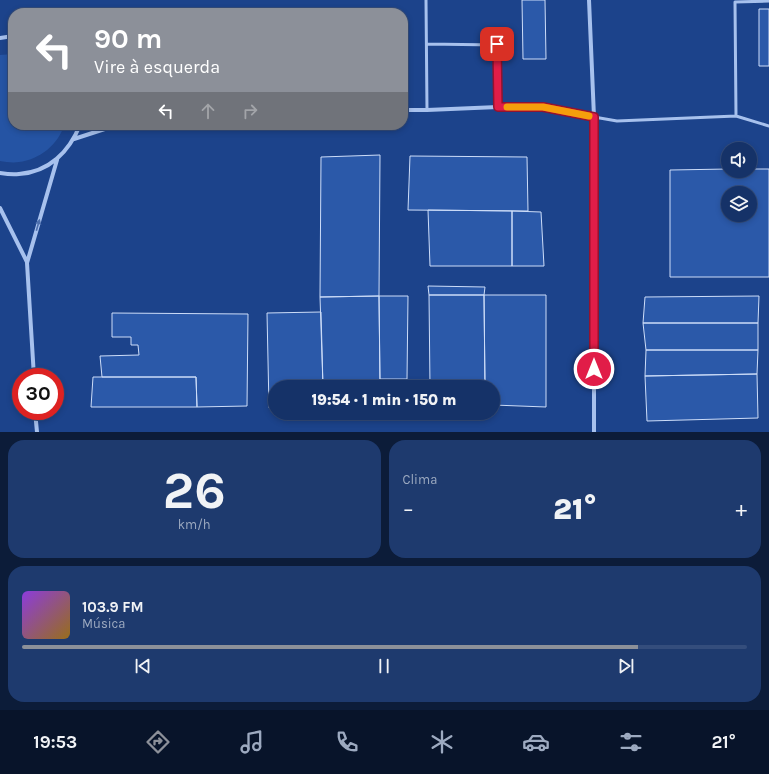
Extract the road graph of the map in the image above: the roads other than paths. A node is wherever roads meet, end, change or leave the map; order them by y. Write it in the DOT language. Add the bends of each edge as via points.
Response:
graph roads {
  1 [pos="426,0"];
  2 [pos="590,0"];
  3 [pos="769,1"];
  4 [pos="427,44"];
  5 [pos="498,107"];
  6 [pos="408,110"];
  7 [pos="427,110"];
  8 [pos="736,116"];
  9 [pos="594,117"];
  10 [pos="769,126"];
  11 [pos="78,130"];
  12 [pos="102,130"];
  13 [pos="74,139"];
  14 [pos="56,160"];
  15 [pos="0,173"];
  16 [pos="0,208"];
  17 [pos="27,263"];
  18 [pos="33,368"];
  19 [pos="35,420"];
  20 [pos="36,432"];
  21 [pos="594,432"];
  1 -- 4 [label="lane"];
  2 -- 9 [label="street"];
  3 -- 8 [label="lane" via="735,2"];
  4 -- 5 [label="lane" via="497,44"];
  4 -- 7 [label="lane"];
  5 -- 7 [label="street"];
  5 -- 9 [label="street" via="543,107"];
  6 -- 7 [label="street"];
  8 -- 9 [label="lane" via="617,121"];
  8 -- 10 [label="lane"];
  9 -- 21 [label="street"];
  11 -- 13 [label="street"];
  12 -- 13 [label="street"];
  13 -- 14 [label="street"];
  14 -- 15 [label="street" via="39,170 19,174"];
  17 -- 14 [label="street, one-way"];
  16 -- 17 [label="street"];
  17 -- 18 [label="street"];
  19 -- 20 [label="street"];
}
